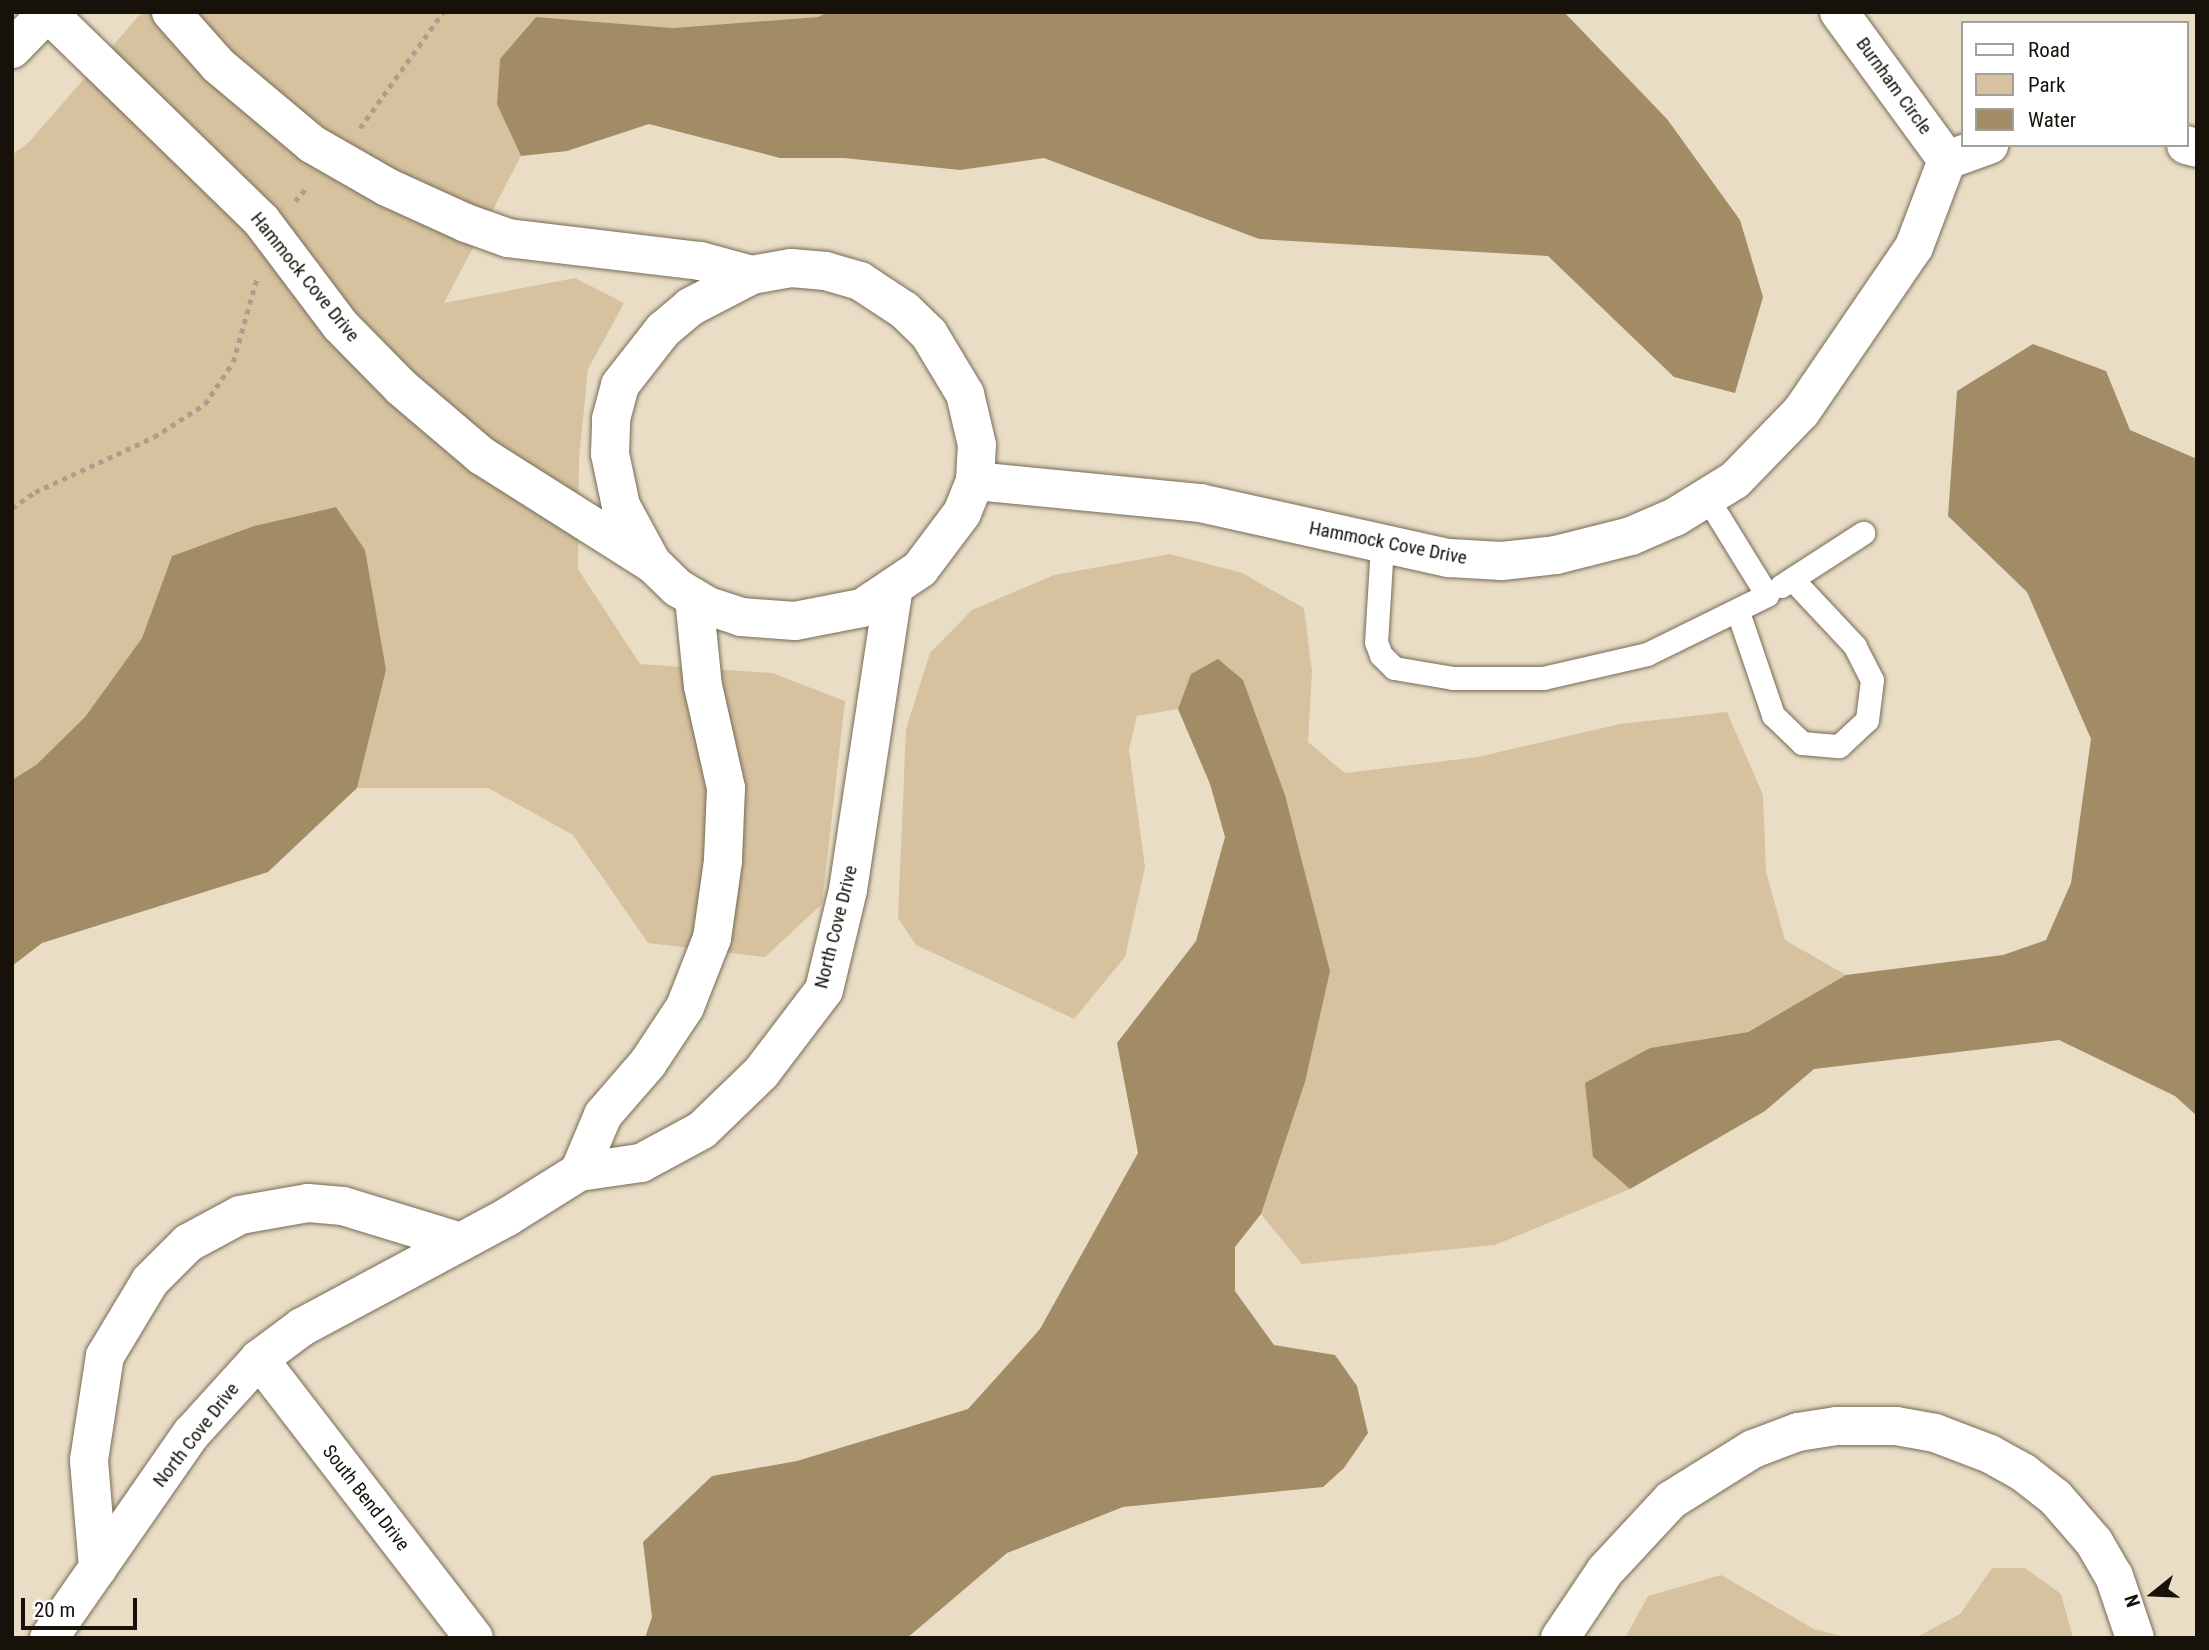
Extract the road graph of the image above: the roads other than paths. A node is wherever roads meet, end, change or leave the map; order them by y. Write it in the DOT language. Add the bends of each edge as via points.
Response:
graph roads {
  1 [pos="47,12"];
  2 [pos="171,12"];
  3 [pos="1839,12"];
  4 [pos="12,49"];
  5 [pos="1983,147"];
  6 [pos="1947,160"];
  7 [pos="752,275"];
  8 [pos="975,481"];
  9 [pos="1707,498"];
  10 [pos="1863,533"];
  11 [pos="1382,545"];
  12 [pos="653,564"];
  13 [pos="1792,579"];
  14 [pos="893,591"];
  15 [pos="1767,595"];
  16 [pos="694,598"];
  17 [pos="1738,612"];
  18 [pos="579,1172"];
  19 [pos="461,1242"];
  20 [pos="259,1359"];
  21 [pos="99,1568"];
  22 [pos="49,1638"];
  23 [pos="474,1638"];
  24 [pos="1560,1638"];
  25 [pos="2135,1638"];
  1 -- 4 [label="street"];
  1 -- 12 [label="street, Hammock Cove Drive" via="274,236 340,326 402,388 501,469"];
  2 -- 7 [label="street, Hammock Cove Drive" via="270,112 387,187 508,238 699,261"];
  3 -- 6 [label="street, Burnham Circle"];
  5 -- 6 [label="street"];
  6 -- 9 [label="street, Hammock Cove Drive" via="1914,247 1801,412 1762,456"];
  7 -- 8 [label="street, Hammock Cove Drive" via="791,268 827,271 860,281 904,310 950,363 965,394 975,428"];
  7 -- 12 [label="street, Hammock Cove Drive" via="690,307 663,330 620,385 611,419 610,454 621,506"];
  8 -- 11 [label="street, Hammock Cove Drive" via="1200,503"];
  8 -- 14 [label="street, Hammock Cove Drive" via="943,542"];
  9 -- 11 [label="street, Hammock Cove Drive" via="1631,536 1556,555 1502,561 1448,558"];
  9 -- 15 [label="lane"];
  10 -- 13 [label="lane"];
  11 -- 17 [label="lane" via="1376,642 1394,668 1453,678 1543,678 1647,654"];
  12 -- 16 [label="street, Hammock Cove Drive"];
  13 -- 15 [label="lane"];
  13 -- 17 [label="lane" via="1855,646 1872,680 1867,720 1839,746 1802,743 1773,715"];
  14 -- 16 [label="street, Hammock Cove Drive" via="851,611 794,621 741,617"];
  14 -- 18 [label="street, North Cove Drive" via="848,890 824,990 761,1073 702,1130 641,1163"];
  15 -- 17 [label="lane"];
  16 -- 18 [label="street" via="703,686 726,788 723,861 712,938 685,1007 648,1063 603,1115"];
  18 -- 19 [label="street, North Cove Drive"];
  19 -- 20 [label="street, North Cove Drive" via="302,1327"];
  19 -- 21 [label="street" via="343,1206 308,1203 240,1215 188,1243 150,1281 105,1356 89,1460"];
  20 -- 21 [label="street, North Cove Drive" via="191,1434"];
  20 -- 23 [label="street, South Bend Drive"];
  21 -- 22 [label="street, North Cove Drive"];
  24 -- 25 [label="street" via="1612,1561 1671,1500 1753,1449 1798,1432 1837,1426 1896,1426 1935,1433 2024,1473 2055,1497 2094,1542 2114,1576"];
}
